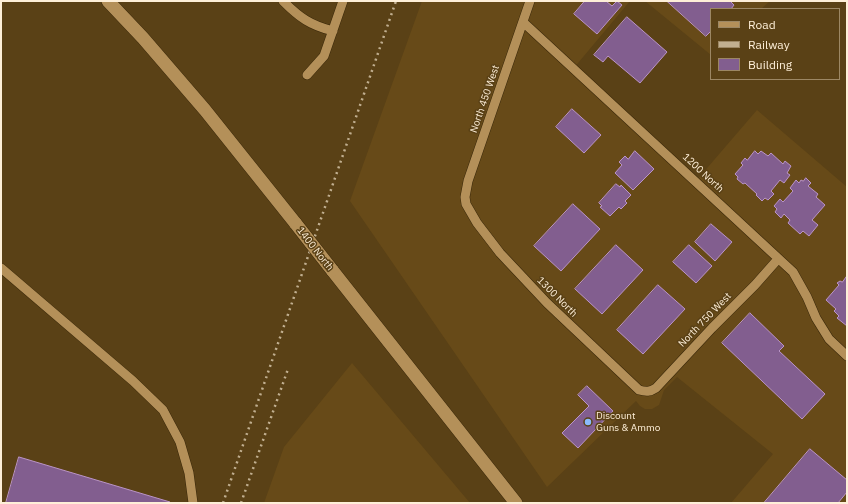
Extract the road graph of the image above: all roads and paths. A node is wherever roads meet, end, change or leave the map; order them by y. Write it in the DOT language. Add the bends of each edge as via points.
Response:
graph roads {
  1 [pos="108,1"];
  2 [pos="283,1"];
  3 [pos="343,1"];
  4 [pos="530,1"];
  5 [pos="523,22"];
  6 [pos="332,31"];
  7 [pos="307,75"];
  8 [pos="466,204"];
  9 [pos="778,259"];
  10 [pos="1,268"];
  11 [pos="847,356"];
  12 [pos="645,392"];
  13 [pos="193,503"];
  14 [pos="516,503"];
  1 -- 14 [label="main road, 1400 North, bridge" via="210,115"];
  2 -- 6 [label="street" via="304,20"];
  3 -- 6 [label="street"];
  4 -- 5 [label="street, North 450 West"];
  5 -- 8 [label="street, North 450 West" via="468,181"];
  5 -- 9 [label="street, 1200 North"];
  6 -- 7 [label="street" via="324,56"];
  8 -- 12 [label="street, 1300 North" via="499,252 547,303 633,386"];
  9 -- 11 [label="street, 1200 North" via="793,272 808,297 816,318 830,339"];
  9 -- 12 [label="street, North 750 West" via="656,388"];
  10 -- 13 [label="street" via="133,381 163,410 180,442 189,473"];
}
